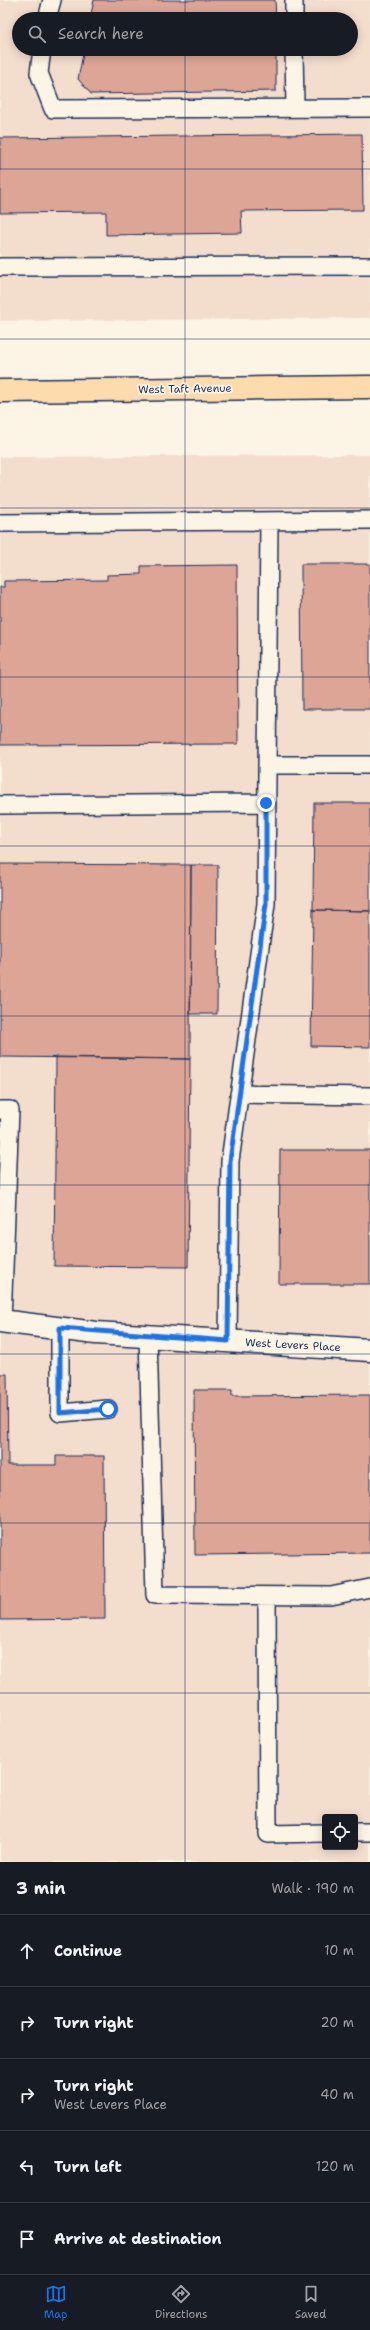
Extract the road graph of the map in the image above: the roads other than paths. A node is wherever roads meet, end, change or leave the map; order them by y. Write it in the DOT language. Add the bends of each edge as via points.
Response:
graph roads {
  1 [pos="52,0"];
  2 [pos="294,0"];
  3 [pos="49,12"];
  4 [pos="294,12"];
  5 [pos="41,56"];
  6 [pos="294,56"];
  7 [pos="295,108"];
  8 [pos="370,108"];
  9 [pos="370,266"];
  10 [pos="0,267"];
  11 [pos="370,387"];
  12 [pos="0,391"];
  13 [pos="370,520"];
  14 [pos="269,521"];
  15 [pos="0,523"];
  16 [pos="267,765"];
  17 [pos="370,765"];
  18 [pos="266,803"];
  19 [pos="0,805"];
  20 [pos="239,1094"];
  21 [pos="370,1096"];
  22 [pos="0,1110"];
  23 [pos="1,1321"];
  24 [pos="60,1328"];
  25 [pos="148,1336"];
  26 [pos="228,1341"];
  27 [pos="370,1350"];
  28 [pos="108,1409"];
  29 [pos="370,1588"];
  30 [pos="267,1596"];
  31 [pos="322,1832"];
  32 [pos="358,1832"];
  33 [pos="370,1832"];
  1 -- 3 [label="lane"];
  2 -- 4 [label="lane"];
  5 -- 7 [label="lane" via="39,73 53,109"];
  6 -- 7 [label="lane"];
  7 -- 8 [label="lane"];
  9 -- 10 [label="lane"];
  11 -- 12 [label="main road, West Taft Avenue"];
  13 -- 14 [label="lane"];
  14 -- 15 [label="lane"];
  14 -- 16 [label="lane"];
  16 -- 17 [label="lane"];
  16 -- 18 [label="lane"];
  18 -- 19 [label="lane"];
  18 -- 20 [label="lane" via="266,904"];
  20 -- 21 [label="lane"];
  20 -- 26 [label="lane" via="230,1161"];
  22 -- 23 [label="lane" via="10,1110"];
  23 -- 24 [label="street, West Levers Place"];
  24 -- 25 [label="street, West Levers Place"];
  24 -- 28 [label="lane" via="60,1413"];
  25 -- 26 [label="street, West Levers Place"];
  25 -- 30 [label="lane" via="155,1595"];
  26 -- 27 [label="street, West Levers Place"];
  29 -- 30 [label="lane" via="331,1596"];
  30 -- 31 [label="lane" via="268,1834"];
  32 -- 33 [label="lane"];
}
